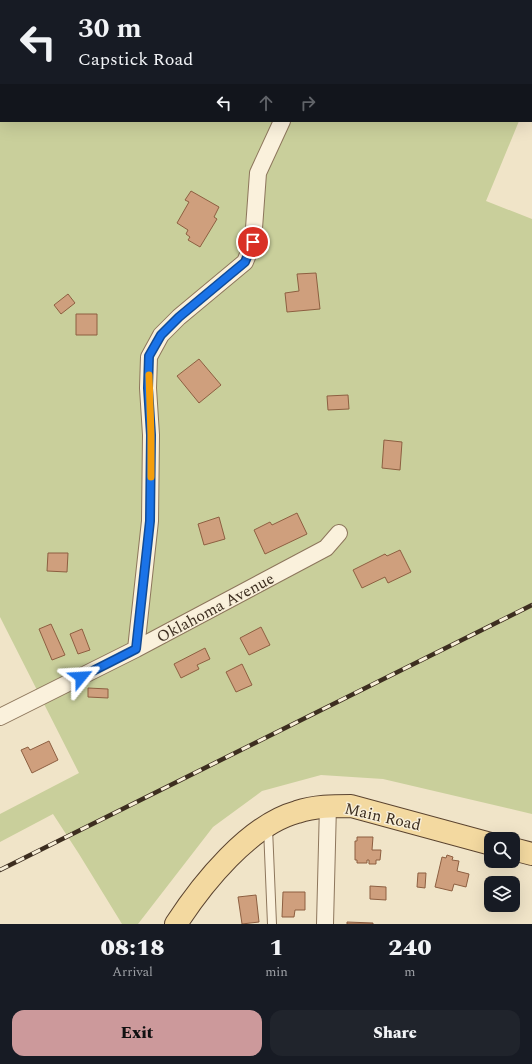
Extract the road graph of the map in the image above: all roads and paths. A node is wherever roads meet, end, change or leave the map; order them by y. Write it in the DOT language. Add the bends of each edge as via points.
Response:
graph roads {
  1 [pos="282,122"];
  2 [pos="339,533"];
  3 [pos="136,649"];
  4 [pos="0,718"];
  5 [pos="328,806"];
  6 [pos="268,825"];
  7 [pos="484,842"];
  8 [pos="520,851"];
  9 [pos="532,854"];
  10 [pos="176,924"];
  11 [pos="272,924"];
  12 [pos="325,924"];
  1 -- 3 [label="street" via="258,173 253,242 245,262 179,317 161,335 149,356 150,521"];
  2 -- 3 [label="street, Oklahoma Avenue" via="326,548"];
  3 -- 4 [label="street, Oklahoma Avenue"];
  5 -- 6 [label="main road, Main Road" via="296,812"];
  5 -- 7 [label="main road, Main Road" via="351,806"];
  5 -- 12 [label="street"];
  6 -- 10 [label="main road, Main Road" via="228,858 201,888"];
  6 -- 11 [label="lane"];
  8 -- 9 [label="main road"];
}
